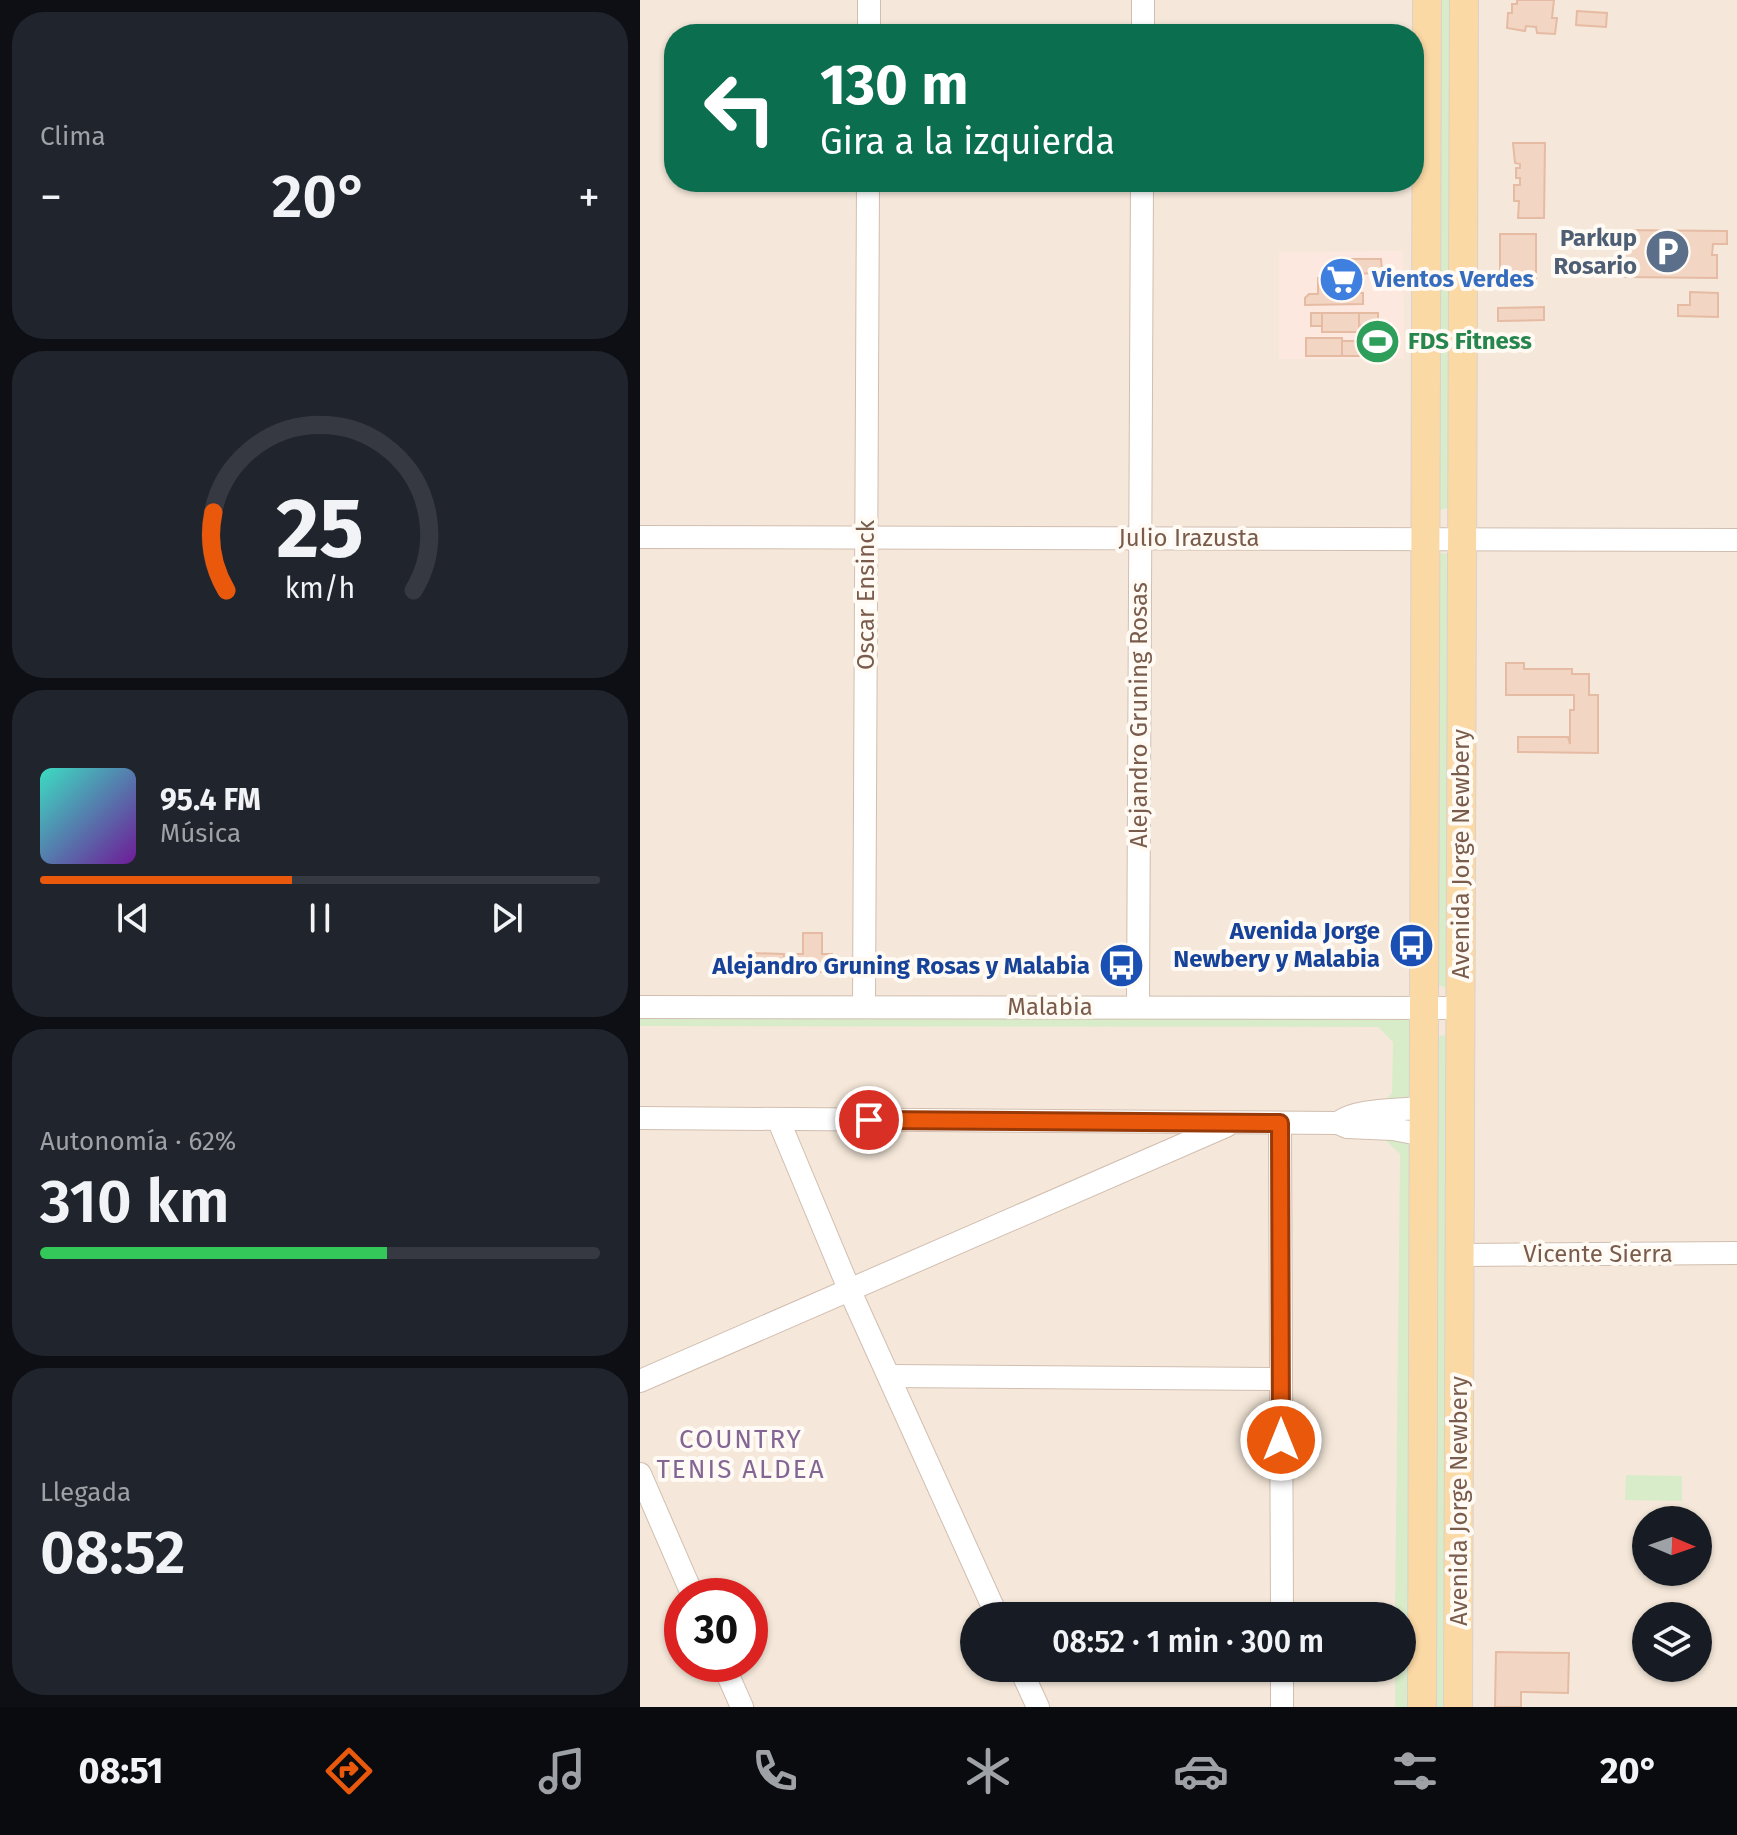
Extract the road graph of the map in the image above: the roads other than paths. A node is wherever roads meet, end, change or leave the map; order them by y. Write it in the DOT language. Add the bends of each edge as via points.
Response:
graph roads {
  1 [pos="869,0"];
  2 [pos="1143,0"];
  3 [pos="1427,0"];
  4 [pos="1464,0"];
  5 [pos="869,24"];
  6 [pos="1143,24"];
  7 [pos="868,192"];
  8 [pos="1142,192"];
  9 [pos="640,537"];
  10 [pos="867,537"];
  11 [pos="1140,538"];
  12 [pos="1426,539"];
  13 [pos="1462,539"];
  14 [pos="1737,540"];
  15 [pos="640,1007"];
  16 [pos="864,1007"];
  17 [pos="1138,1007"];
  18 [pos="1424,1007"];
  19 [pos="1461,1008"];
  20 [pos="640,1118"];
  21 [pos="778,1119"];
  22 [pos="1424,1121"];
  23 [pos="1234,1123"];
  24 [pos="1280,1123"];
  25 [pos="1737,1253"];
  26 [pos="1460,1255"];
  27 [pos="849,1289"];
  28 [pos="890,1376"];
  29 [pos="1281,1379"];
  30 [pos="640,1381"];
  31 [pos="640,1474"];
  32 [pos="685,1578"];
  33 [pos="991,1602"];
  34 [pos="1282,1602"];
  35 [pos="731,1682"];
  36 [pos="1026,1682"];
  37 [pos="1282,1682"];
  38 [pos="742,1707"];
  39 [pos="1038,1707"];
  40 [pos="1282,1707"];
  41 [pos="1422,1707"];
  42 [pos="1458,1707"];
  1 -- 5 [label="street"];
  2 -- 6 [label="street"];
  3 -- 12 [label="main road, Avenida Jorge Newbery"];
  4 -- 13 [label="main road, Avenida Jorge Newbery"];
  7 -- 10 [label="street, Oscar Ensinck"];
  8 -- 11 [label="street, Alejandro Gruning Rosas"];
  9 -- 10 [label="street, Julio Irazusta"];
  10 -- 11 [label="street, Julio Irazusta"];
  10 -- 16 [label="street, Oscar Ensinck"];
  11 -- 12 [label="street, Julio Irazusta"];
  11 -- 17 [label="street, Alejandro Gruning Rosas"];
  12 -- 13 [label="street, Julio Irazusta"];
  12 -- 18 [label="main road, Avenida Jorge Newbery"];
  13 -- 14 [label="street, Julio Irazusta"];
  13 -- 19 [label="main road, Avenida Jorge Newbery"];
  15 -- 16 [label="street, Malabia"];
  16 -- 17 [label="street, Malabia"];
  17 -- 18 [label="street, Malabia"];
  18 -- 19 [label="street, Malabia"];
  18 -- 22 [label="main road, Avenida Jorge Newbery"];
  19 -- 26 [label="main road, Avenida Jorge Newbery"];
  20 -- 21 [label="street"];
  21 -- 23 [label="street"];
  21 -- 27 [label="street"];
  22 -- 24 [label="street" via="1367,1113 1338,1123"];
  22 -- 41 [label="main road, Avenida Jorge Newbery"];
  23 -- 24 [label="street"];
  23 -- 27 [label="street"];
  24 -- 29 [label="street"];
  25 -- 26 [label="street, Vicente Sierra"];
  26 -- 42 [label="main road, Avenida Jorge Newbery"];
  27 -- 28 [label="street"];
  27 -- 30 [label="street"];
  28 -- 29 [label="street"];
  28 -- 33 [label="street"];
  29 -- 34 [label="street"];
  31 -- 32 [label="street"];
  35 -- 38 [label="street"];
  36 -- 39 [label="street"];
  37 -- 40 [label="street"];
}
